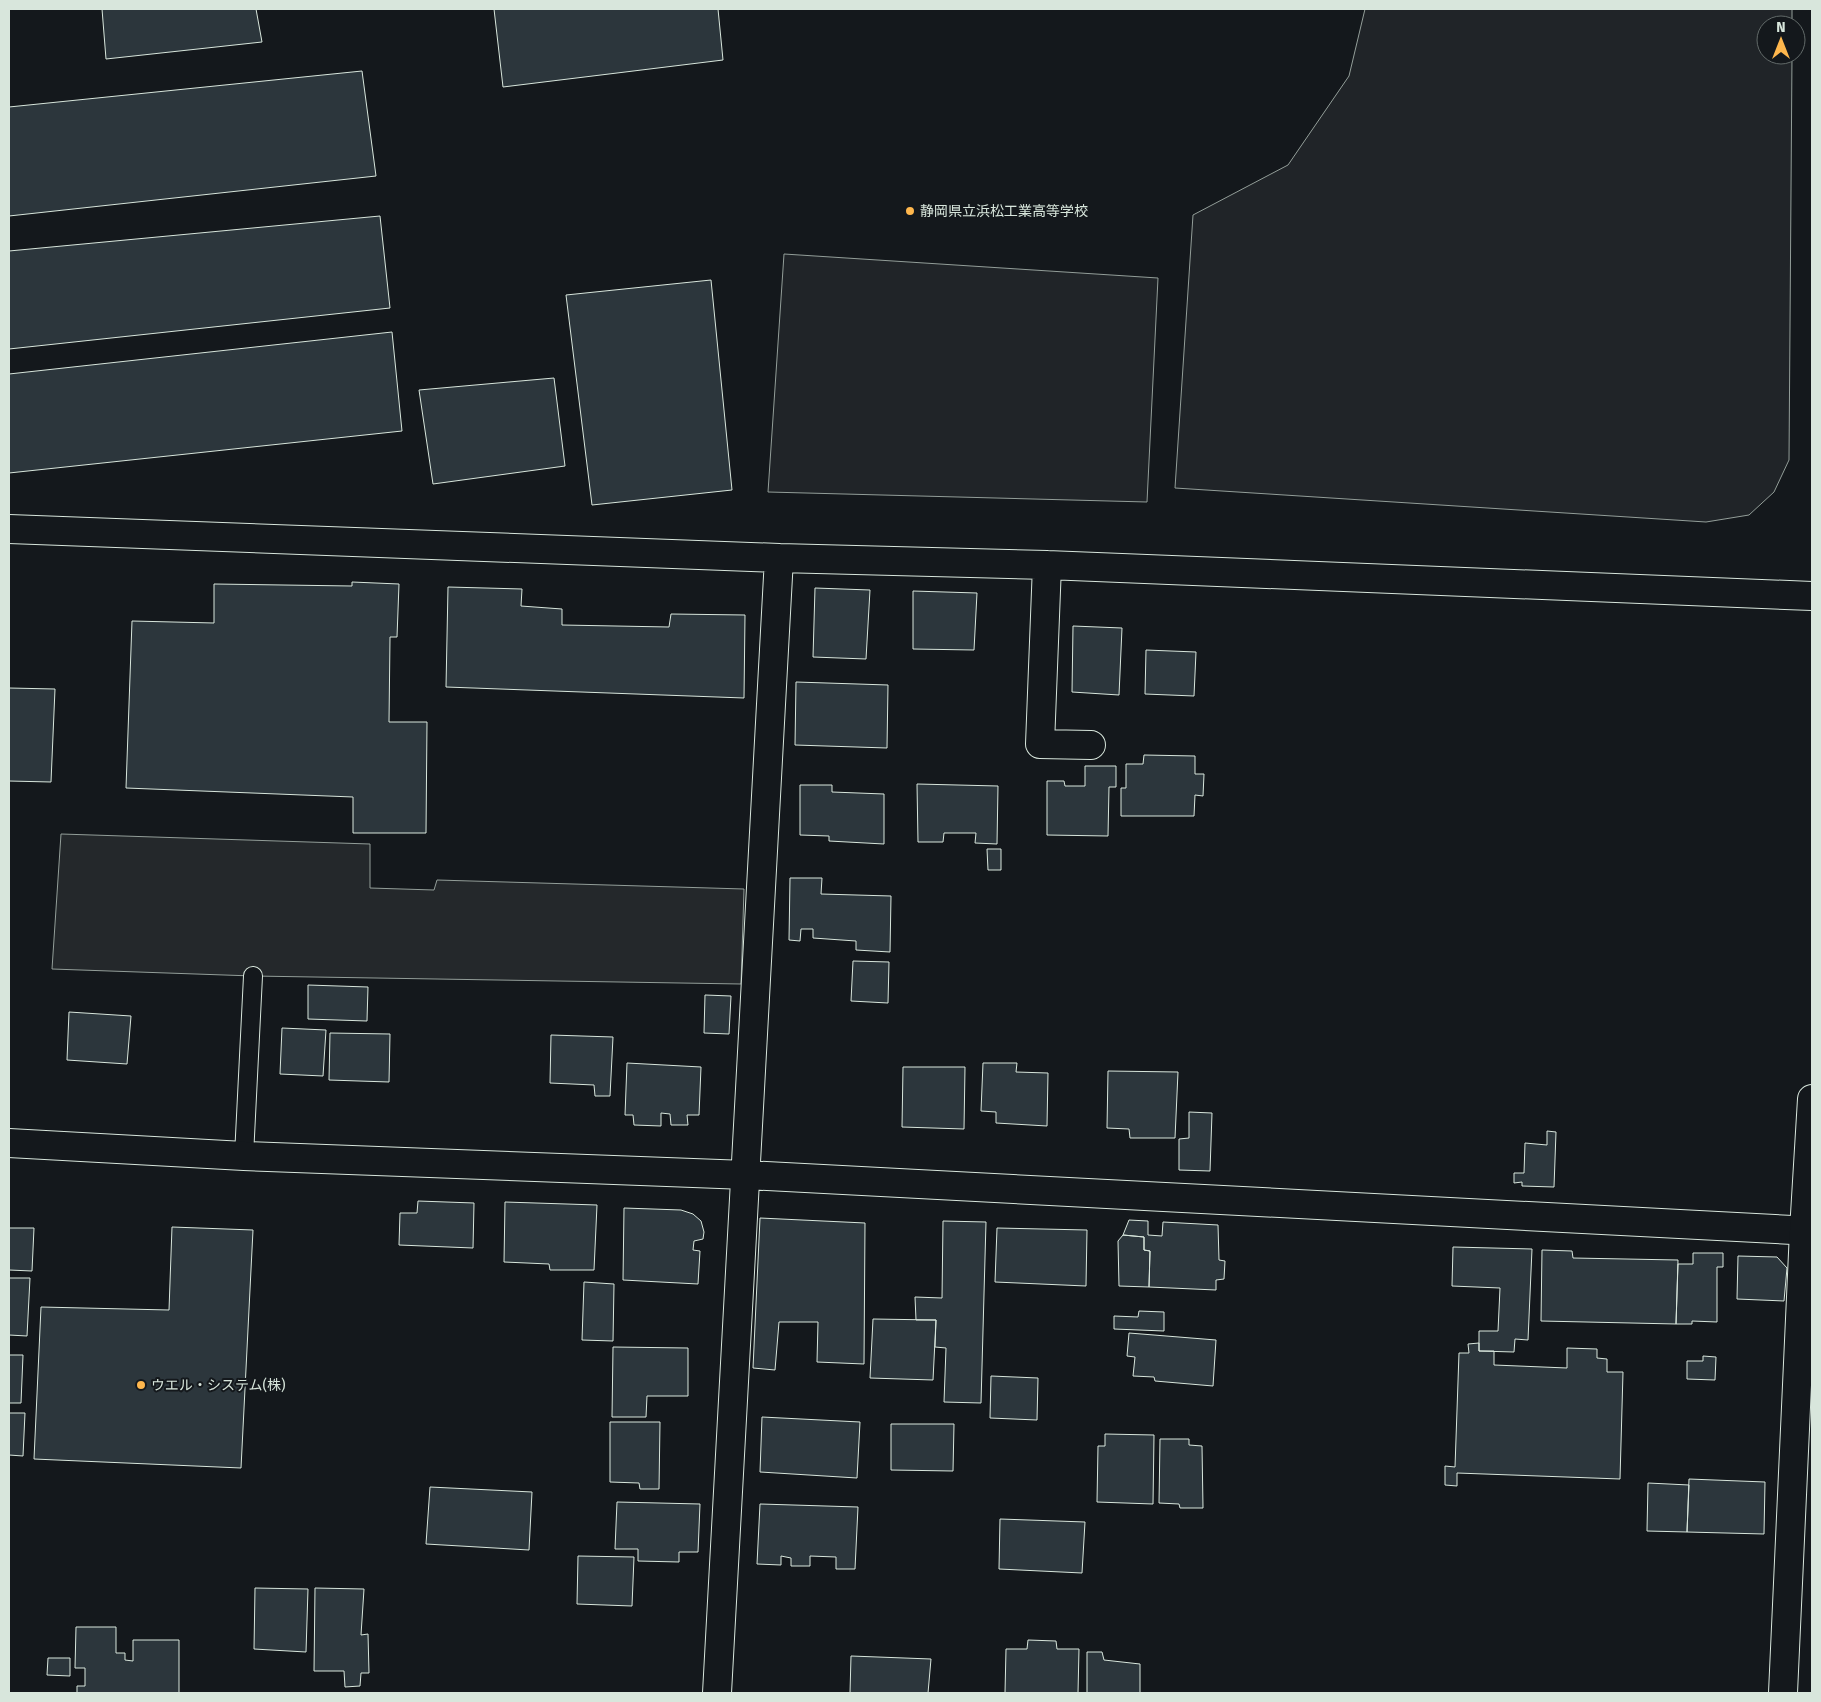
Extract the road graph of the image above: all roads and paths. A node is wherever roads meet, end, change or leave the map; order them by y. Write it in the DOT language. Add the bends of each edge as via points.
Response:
graph roads {
  1 [pos="9,529"];
  2 [pos="779,558"];
  3 [pos="1047,565"];
  4 [pos="1812,596"];
  5 [pos="1091,745"];
  6 [pos="253,976"];
  7 [pos="1812,1099"];
  8 [pos="9,1143"];
  9 [pos="244,1156"];
  10 [pos="746,1175"];
  11 [pos="1808,1231"];
  12 [pos="717,1693"];
  13 [pos="1783,1693"];
  1 -- 2 [label="street"];
  2 -- 3 [label="street"];
  2 -- 10 [label="street"];
  3 -- 4 [label="street"];
  3 -- 5 [label="street" via="1040,744"];
  6 -- 9 [label="lane"];
  7 -- 11 [label="street"];
  8 -- 9 [label="street"];
  9 -- 10 [label="street"];
  10 -- 11 [label="street"];
  10 -- 12 [label="street"];
  11 -- 13 [label="street"];
}
